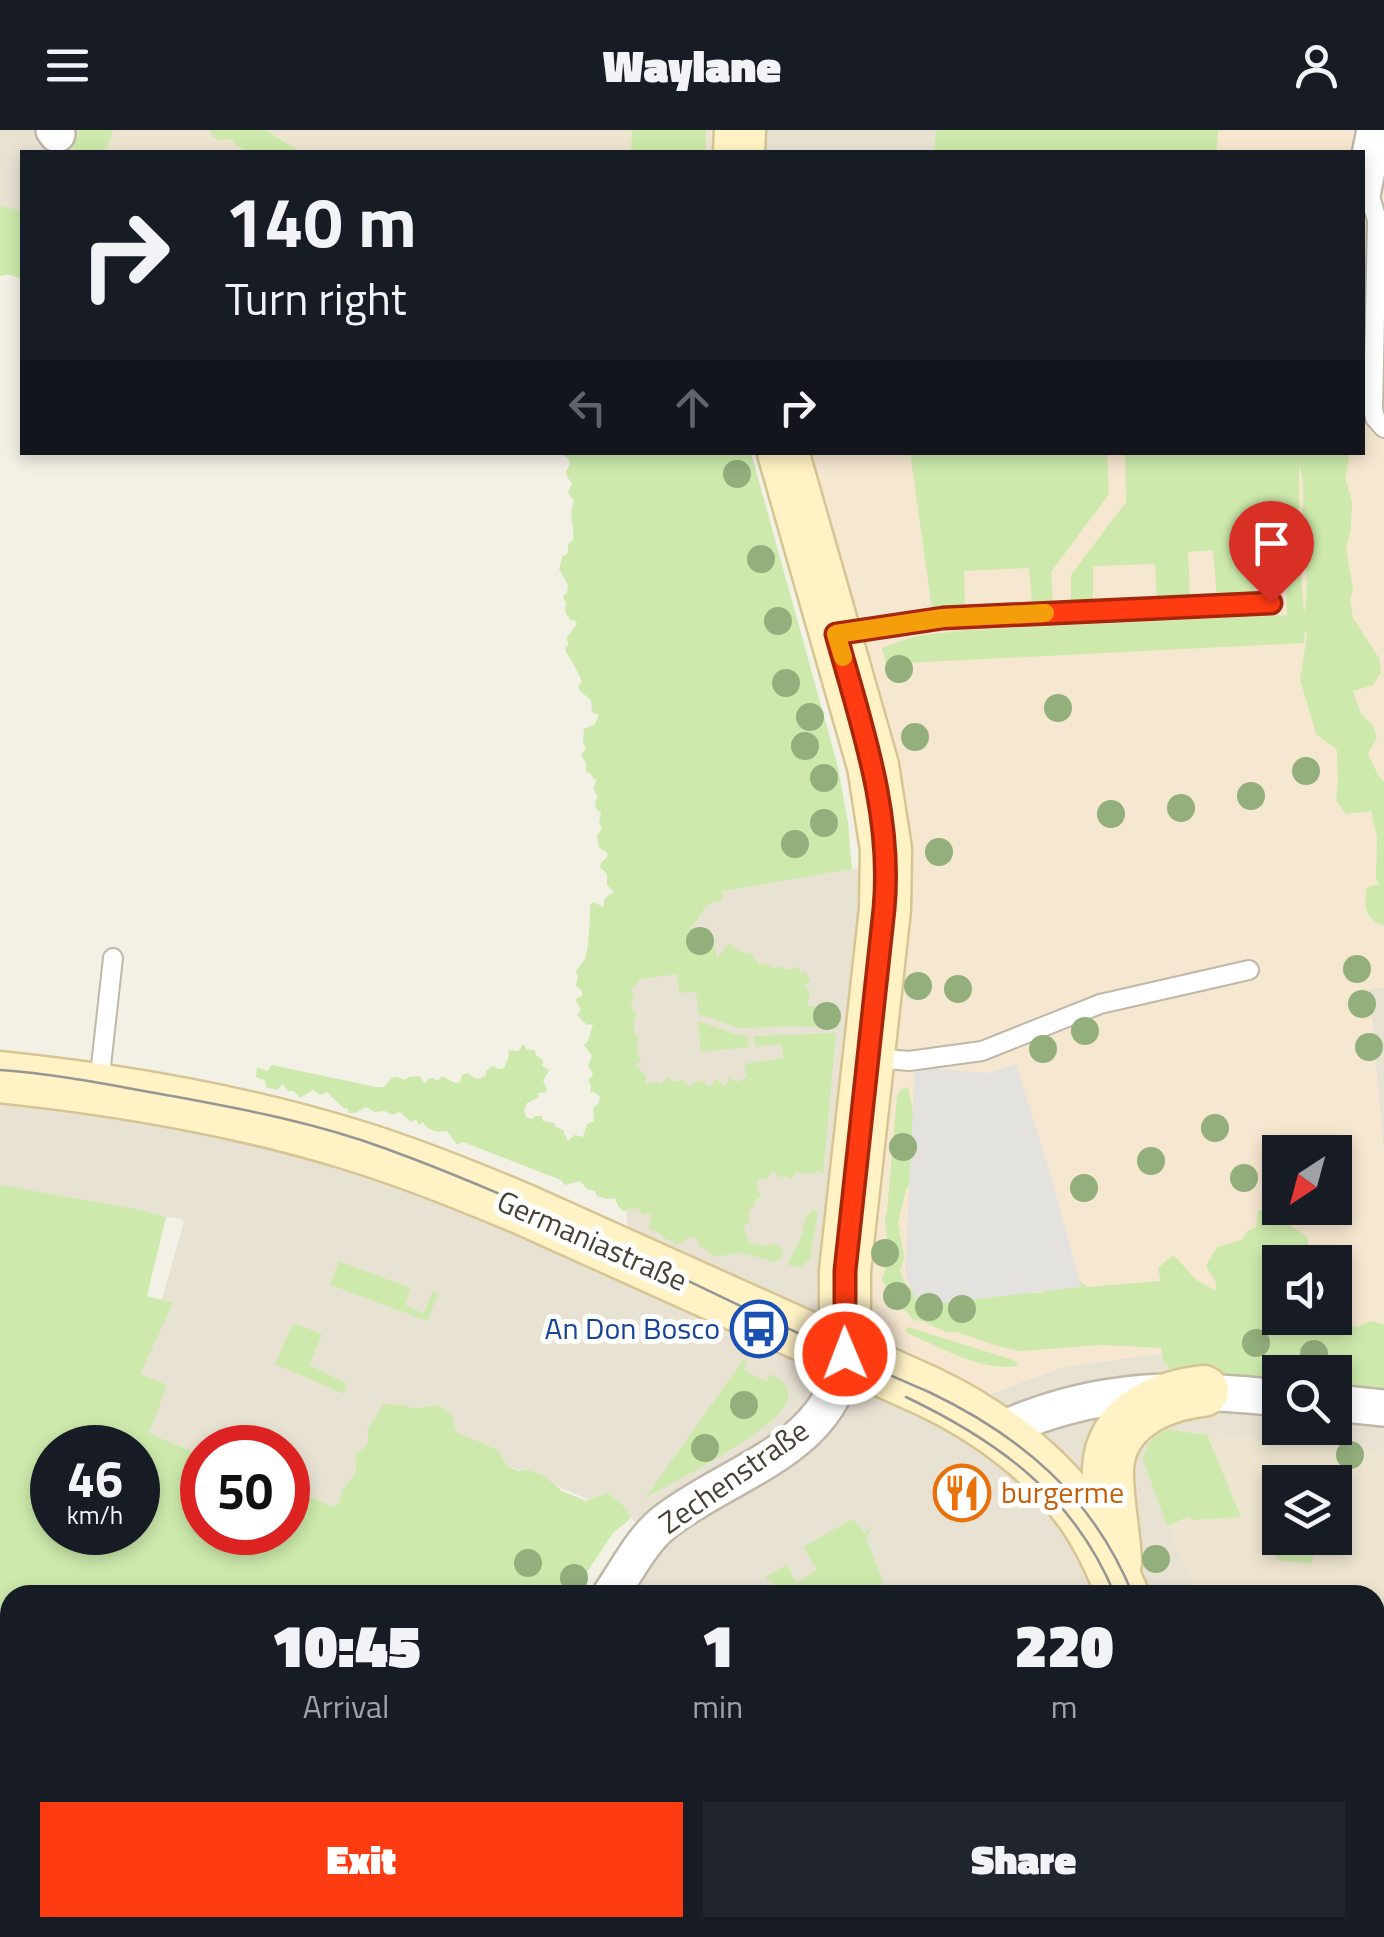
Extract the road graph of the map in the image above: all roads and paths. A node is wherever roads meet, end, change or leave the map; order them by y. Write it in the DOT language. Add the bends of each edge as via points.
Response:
graph roads {
  1 [pos="1376,130"];
  2 [pos="1365,183"];
  3 [pos="1365,190"];
  4 [pos="1384,428"];
  5 [pos="784,455"];
  6 [pos="1271,603"];
  7 [pos="836,634"];
  8 [pos="112,958"];
  9 [pos="1248,970"];
  10 [pos="868,1058"];
  11 [pos="0,1077"];
  12 [pos="98,1090"];
  13 [pos="829,1347"];
  14 [pos="1203,1391"];
  15 [pos="1262,1396"];
  16 [pos="1352,1405"];
  17 [pos="1384,1408"];
  18 [pos="996,1432"];
  19 [pos="617,1585"];
  20 [pos="1120,1585"];
  21 [pos="1120,1585"];
  1 -- 2 [label="street"];
  3 -- 4 [label="lane" via="1378,220 1373,409"];
  5 -- 7 [label="main road"];
  6 -- 7 [label="lane" via="943,618"];
  7 -- 10 [label="main road" via="872,766 886,849"];
  8 -- 12 [label="lane"];
  9 -- 10 [label="lane" via="1100,1004 982,1051 908,1061"];
  10 -- 13 [label="main road" via="845,1271"];
  11 -- 12 [label="main road, Germaniastraße"];
  12 -- 13 [label="main road, Germaniastraße" via="294,1129 427,1170"];
  13 -- 18 [label="main road, Germaniastraße" via="938,1396"];
  13 -- 19 [label="street, Zechenstraße" via="838,1388 815,1422 780,1452 658,1528"];
  14 -- 15 [label="street"];
  14 -- 18 [label="street" via="1103,1396"];
  14 -- 21 [label="main road" via="1138,1412 1116,1440 1108,1464"];
  16 -- 17 [label="street"];
  18 -- 20 [label="main road, Germaniastraße" via="1072,1502"];
}
